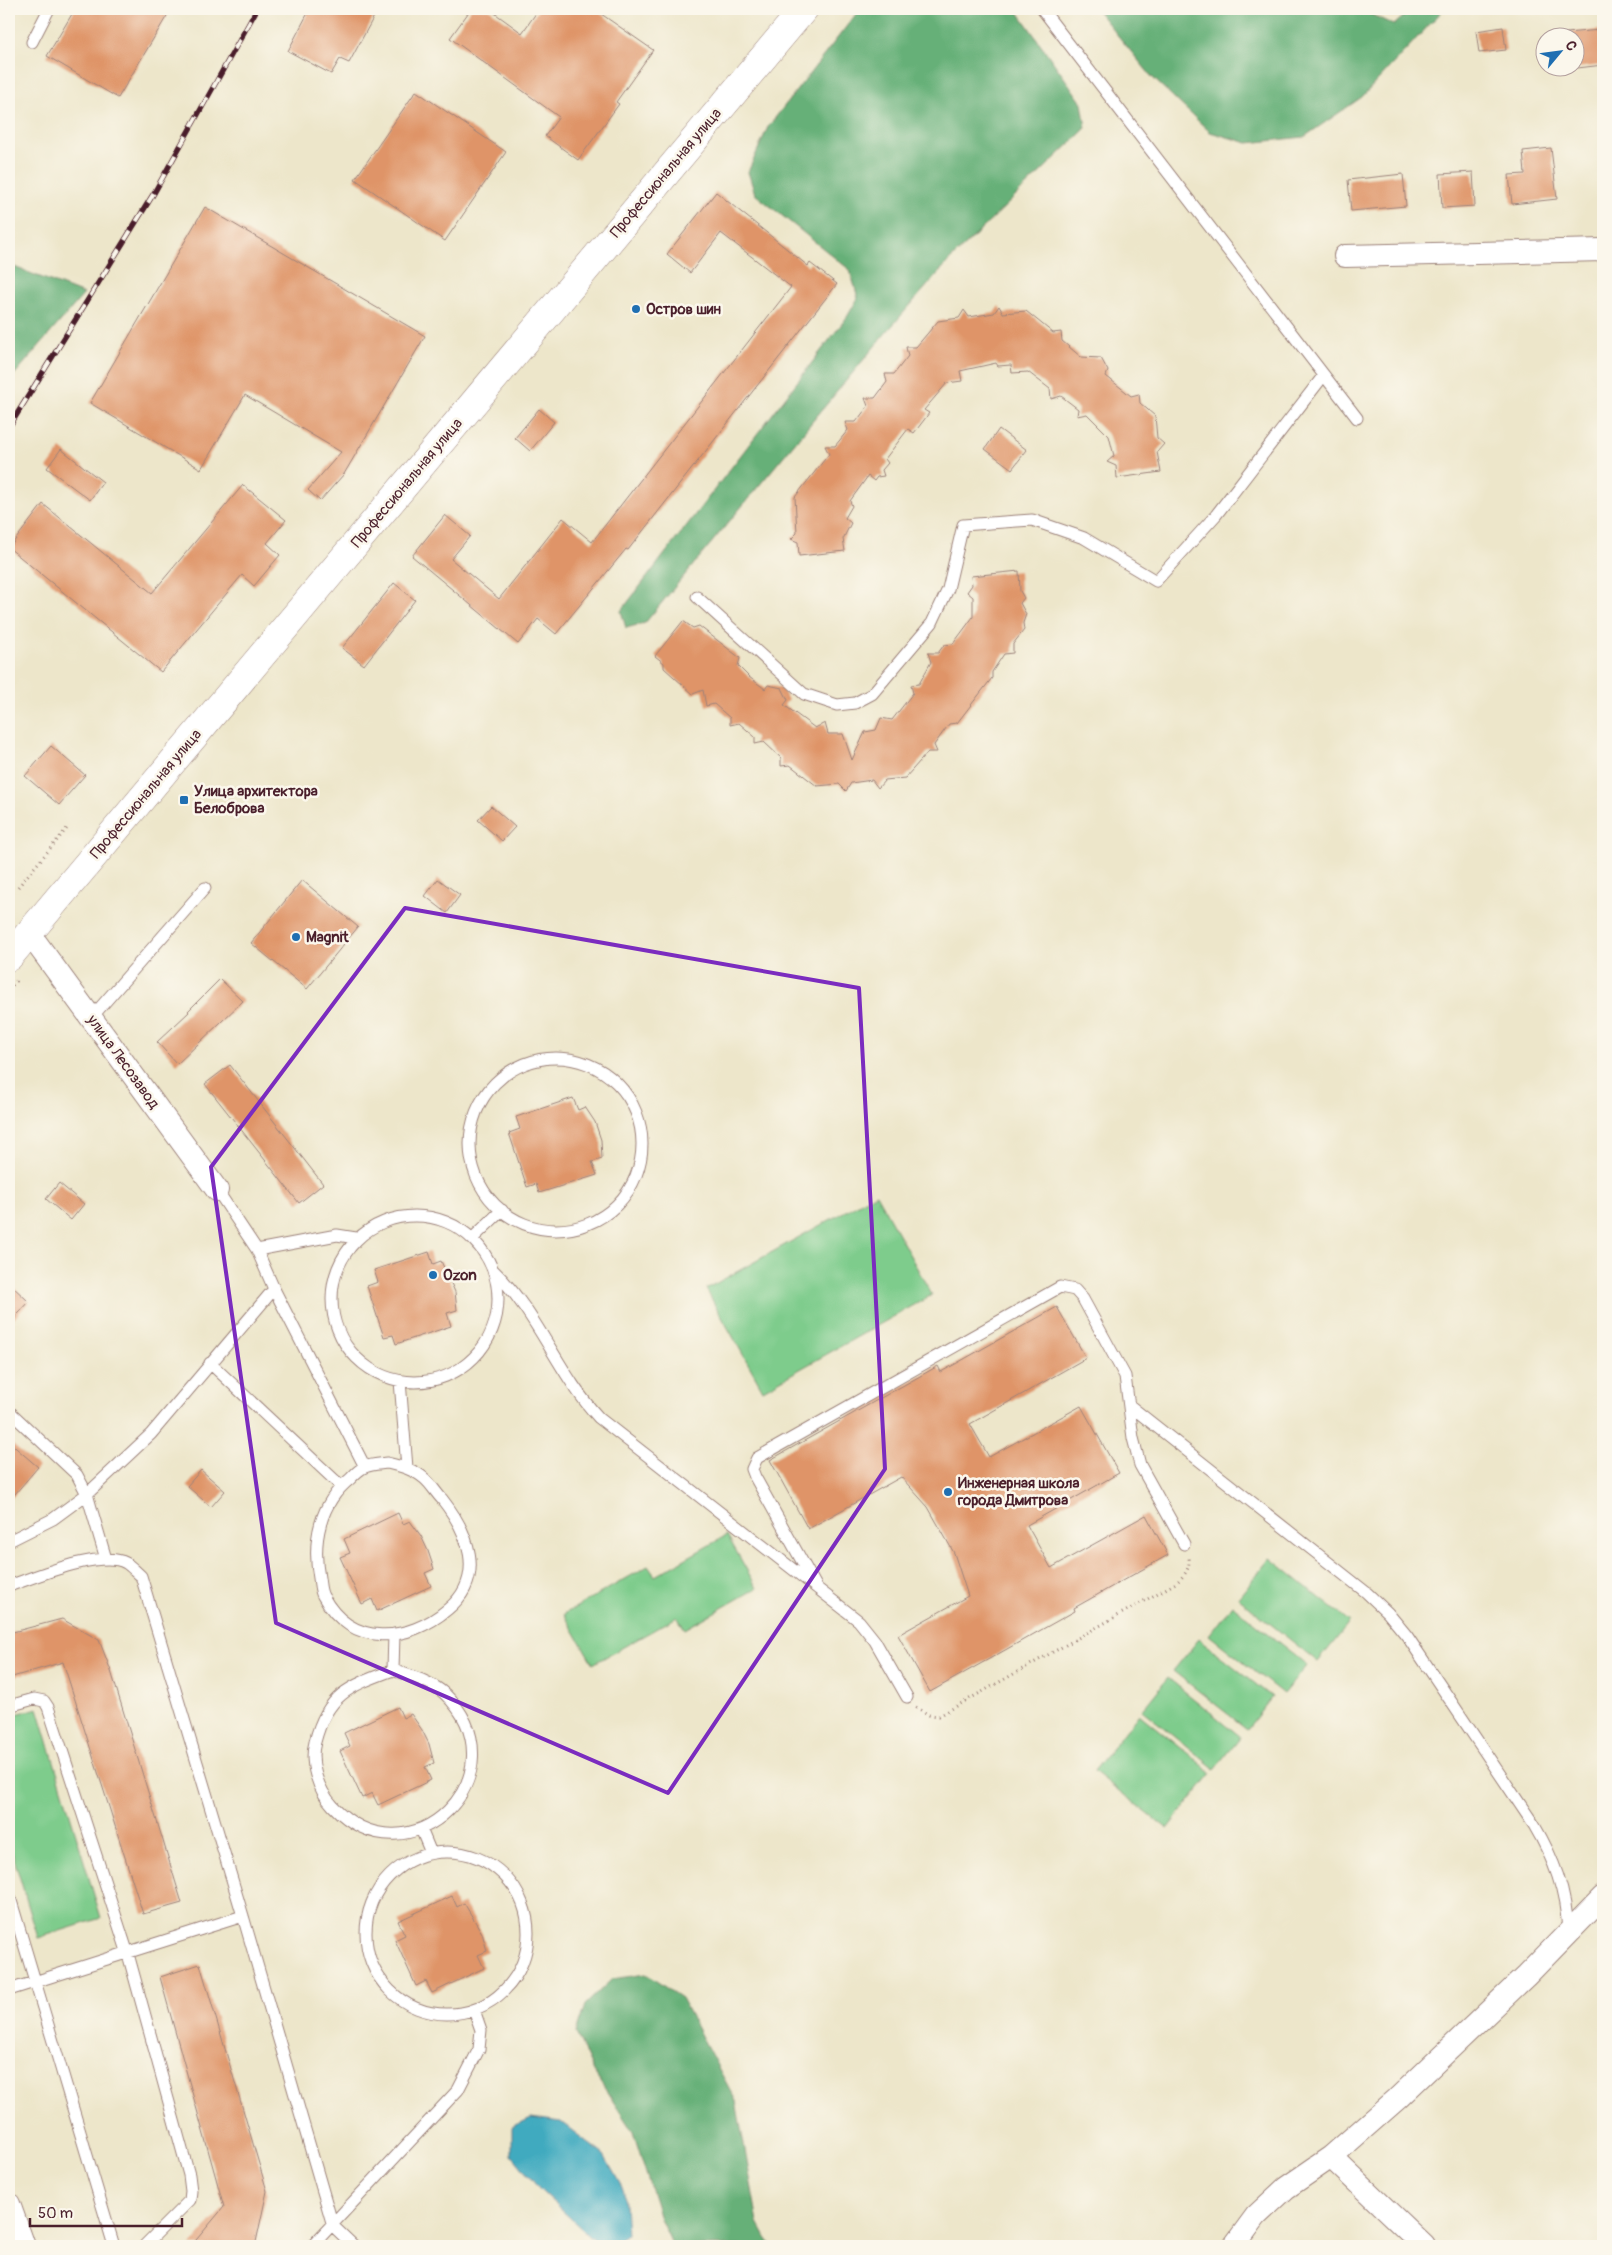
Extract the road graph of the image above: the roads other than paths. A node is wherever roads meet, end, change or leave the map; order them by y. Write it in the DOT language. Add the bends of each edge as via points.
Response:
graph roads {
  1 [pos="49,9"];
  2 [pos="804,9"];
  3 [pos="1042,9"];
  4 [pos="32,42"];
  5 [pos="1603,250"];
  6 [pos="1345,256"];
  7 [pos="1324,375"];
  8 [pos="1357,418"];
  9 [pos="697,597"];
  10 [pos="205,888"];
  11 [pos="29,933"];
  12 [pos="9,957"];
  13 [pos="91,1018"];
  14 [pos="217,1190"];
  15 [pos="502,1210"];
  16 [pos="356,1238"];
  17 [pos="473,1238"];
  18 [pos="257,1250"];
  19 [pos="494,1272"];
  20 [pos="274,1290"];
  21 [pos="210,1363"];
  22 [pos="400,1381"];
  23 [pos="1129,1405"];
  24 [pos="9,1411"];
  25 [pos="365,1467"];
  26 [pos="407,1468"];
  27 [pos="341,1486"];
  28 [pos="87,1494"];
  29 [pos="9,1541"];
  30 [pos="1184,1544"];
  31 [pos="106,1559"];
  32 [pos="9,1586"];
  33 [pos="817,1588"];
  34 [pos="394,1634"];
  35 [pos="393,1670"];
  36 [pos="907,1698"];
  37 [pos="9,1706"];
  38 [pos="422,1829"];
  39 [pos="431,1853"];
  40 [pos="9,1894"];
  41 [pos="1603,1897"];
  42 [pos="244,1916"];
  43 [pos="1568,1933"];
  44 [pos="128,1954"];
  45 [pos="34,1982"];
  46 [pos="9,1990"];
  47 [pos="474,2010"];
  48 [pos="1331,2157"];
  49 [pos="9,2204"];
  50 [pos="333,2226"];
  51 [pos="24,2246"];
  52 [pos="114,2246"];
  53 [pos="144,2246"];
  54 [pos="312,2246"];
  55 [pos="354,2246"];
  56 [pos="1234,2246"];
  57 [pos="1424,2246"];
  1 -- 4 [label="lane"];
  2 -- 11 [label="main road, Профессиональная улица"];
  3 -- 7 [label="lane"];
  5 -- 6 [label="street"];
  7 -- 8 [label="lane"];
  7 -- 9 [label="lane" via="1216,516 1156,581 1084,538 1032,520 963,525 948,589 932,623 872,694 855,703 838,705 804,694"];
  10 -- 13 [label="lane"];
  11 -- 12 [label="main road, Профессиональная улица"];
  11 -- 13 [label="street, улица Лесозавод"];
  13 -- 14 [label="street, улица Лесозавод"];
  14 -- 18 [label="lane"];
  15 -- 15 [label="lane" via="517,1222 553,1231 594,1222 619,1204 629,1192 641,1163 642,1134 634,1106 623,1090 600,1070 559,1058 520,1065 493,1085 472,1122 470,1157 480,1186"];
  15 -- 17 [label="lane"];
  16 -- 17 [label="lane" via="380,1222 420,1215 446,1221"];
  16 -- 18 [label="lane" via="337,1235"];
  16 -- 22 [label="lane" via="338,1265 330,1297 339,1336 362,1365 388,1379"];
  17 -- 19 [label="lane"];
  18 -- 20 [label="lane"];
  19 -- 22 [label="lane" via="499,1305 492,1333 476,1358 446,1377 417,1384"];
  19 -- 33 [label="lane" via="520,1300 574,1387 600,1418"];
  20 -- 21 [label="lane"];
  20 -- 25 [label="lane"];
  21 -- 27 [label="lane"];
  21 -- 28 [label="lane" via="151,1434"];
  22 -- 26 [label="lane"];
  23 -- 30 [label="lane" via="1138,1460"];
  23 -- 33 [label="lane" via="1122,1370 1083,1299 1075,1290 1060,1287 761,1454 752,1469 755,1477"];
  23 -- 43 [label="lane" via="1367,1594 1397,1622 1548,1848 1563,1890"];
  24 -- 28 [label="lane" via="77,1475"];
  25 -- 26 [label="lane" via="387,1463"];
  25 -- 27 [label="lane"];
  26 -- 34 [label="lane" via="425,1478 456,1518 468,1547 471,1568 466,1589 434,1621 410,1632"];
  27 -- 34 [label="lane" via="328,1504 318,1529 316,1560 322,1595 337,1617 359,1631 380,1636"];
  28 -- 29 [label="lane" via="53,1520"];
  28 -- 31 [label="lane"];
  31 -- 32 [label="lane" via="69,1565"];
  31 -- 42 [label="lane" via="125,1563 141,1576"];
  33 -- 36 [label="lane" via="867,1630"];
  34 -- 35 [label="lane"];
  35 -- 38 [label="lane" via="430,1684 444,1694 463,1717 472,1742 471,1769 462,1794 445,1815"];
  35 -- 38 [label="lane" via="354,1685 333,1701 320,1723 313,1747 316,1778 327,1799 344,1818 368,1830 390,1835"];
  37 -- 44 [label="lane" via="34,1698 44,1701 48,1707"];
  38 -- 39 [label="lane"];
  39 -- 47 [label="lane" via="466,1854 500,1872 520,1897 528,1922 527,1948 519,1971 504,1992"];
  39 -- 47 [label="lane" via="406,1863 381,1885 367,1915 366,1945 376,1974 393,1994 417,2009 447,2015"];
  40 -- 45 [label="lane"];
  41 -- 43 [label="street"];
  42 -- 44 [label="lane"];
  42 -- 50 [label="lane"];
  43 -- 48 [label="street" via="1454,2046"];
  44 -- 45 [label="lane"];
  44 -- 53 [label="lane" via="191,2191 190,2200"];
  45 -- 46 [label="lane"];
  45 -- 52 [label="lane"];
  47 -- 50 [label="lane" via="481,2030 479,2049 458,2090"];
  48 -- 56 [label="street" via="1286,2188 1256,2216"];
  48 -- 57 [label="street"];
  49 -- 51 [label="street"];
  50 -- 54 [label="lane"];
  50 -- 55 [label="lane"];
}
